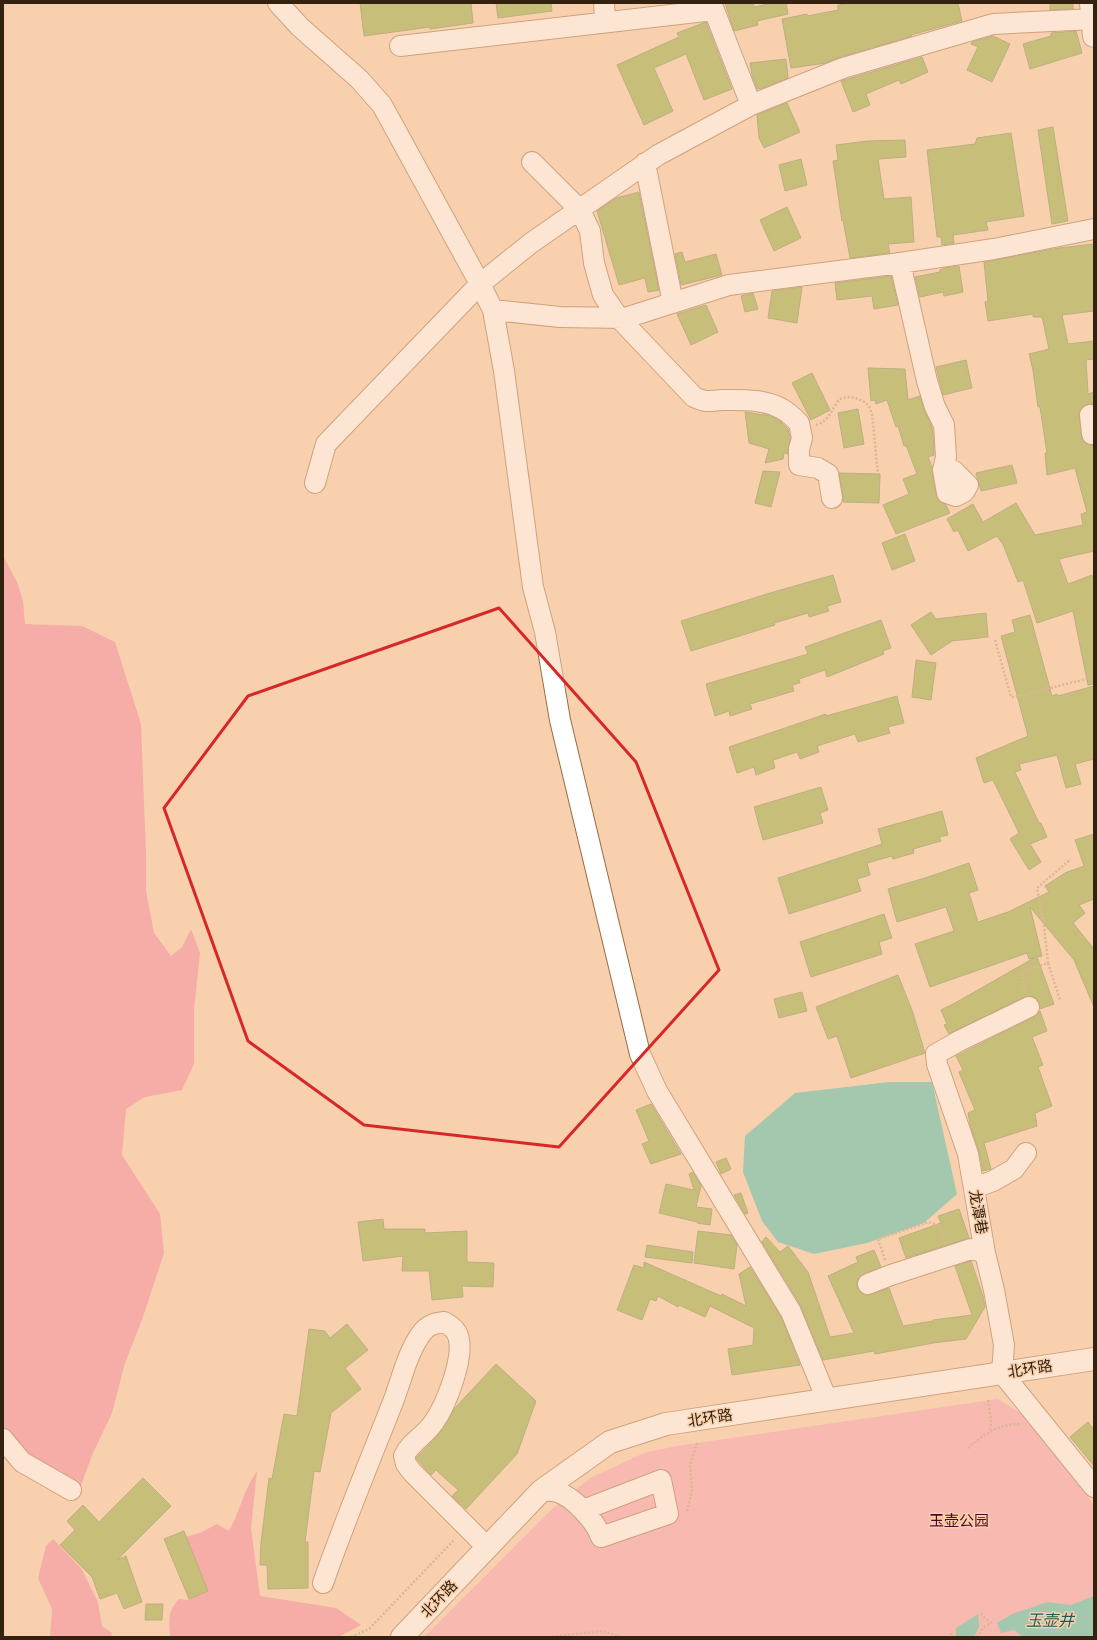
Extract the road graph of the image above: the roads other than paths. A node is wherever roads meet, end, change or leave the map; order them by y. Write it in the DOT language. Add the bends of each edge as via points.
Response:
graph roads {
  1 [pos="278,3"];
  2 [pos="604,12"];
  3 [pos="1093,19"];
  4 [pos="400,46"];
  5 [pos="751,105"];
  6 [pos="532,162"];
  7 [pos="646,164"];
  8 [pos="580,210"];
  9 [pos="1094,229"];
  10 [pos="900,264"];
  11 [pos="480,284"];
  12 [pos="673,303"];
  13 [pos="493,310"];
  14 [pos="619,318"];
  15 [pos="944,466"];
  16 [pos="315,483"];
  17 [pos="832,498"];
  18 [pos="1029,1007"];
  19 [pos="1026,1152"];
  20 [pos="974,1188"];
  21 [pos="985,1253"];
  22 [pos="868,1284"];
  23 [pos="1094,1359"];
  24 [pos="1002,1373"];
  25 [pos="827,1400"];
  26 [pos="3,1439"];
  27 [pos="1094,1487"];
  28 [pos="71,1490"];
  29 [pos="541,1491"];
  30 [pos="583,1510"];
  31 [pos="488,1548"];
  32 [pos="323,1582"];
  33 [pos="402,1637"];
  1 -- 11 [label="street" via="300,27 359,79 382,105"];
  2 -- 4 [label="street"];
  2 -- 5 [label="street" via="714,10"];
  3 -- 5 [label="street" via="993,24 843,68"];
  5 -- 7 [label="street"];
  6 -- 8 [label="street"];
  7 -- 8 [label="street"];
  7 -- 12 [label="street"];
  8 -- 11 [label="street" via="531,243"];
  8 -- 14 [label="street" via="590,231 594,263 603,295"];
  9 -- 10 [label="street" via="994,250"];
  10 -- 12 [label="street" via="729,285"];
  10 -- 15 [label="street" via="927,381 944,425"];
  11 -- 13 [label="street"];
  11 -- 16 [label="street" via="326,444"];
  12 -- 14 [label="street"];
  13 -- 14 [label="street" via="560,317"];
  13 -- 25 [label="street" via="504,371 533,587 545,632 560,720 640,1054 657,1091 791,1312"];
  14 -- 17 [label="street" via="694,397 704,402 744,400 770,403 783,409 799,423 802,438 799,465 818,468 828,474"];
  18 -- 20 [label="street, 龙潭巷" via="936,1054 968,1154"];
  19 -- 20 [label="street" via="1014,1169"];
  20 -- 21 [label="street, 龙潭巷"];
  21 -- 22 [label="street" via="972,1249"];
  21 -- 24 [label="street, 龙潭巷" via="1004,1345"];
  23 -- 24 [label="main road, 北环路"];
  24 -- 25 [label="main road, 北环路"];
  24 -- 27 [label="street"];
  25 -- 29 [label="main road, 北环路" via="659,1427 610,1442"];
  26 -- 28 [label="street" via="22,1462"];
  29 -- 30 [label="street" via="557,1492"];
  29 -- 31 [label="main road, 北环路"];
  31 -- 32 [label="street" via="412,1472 404,1456 438,1417 457,1364 459,1340 456,1331 444,1322 434,1323 422,1333 410,1355"];
  31 -- 33 [label="main road, 北环路"];
}
